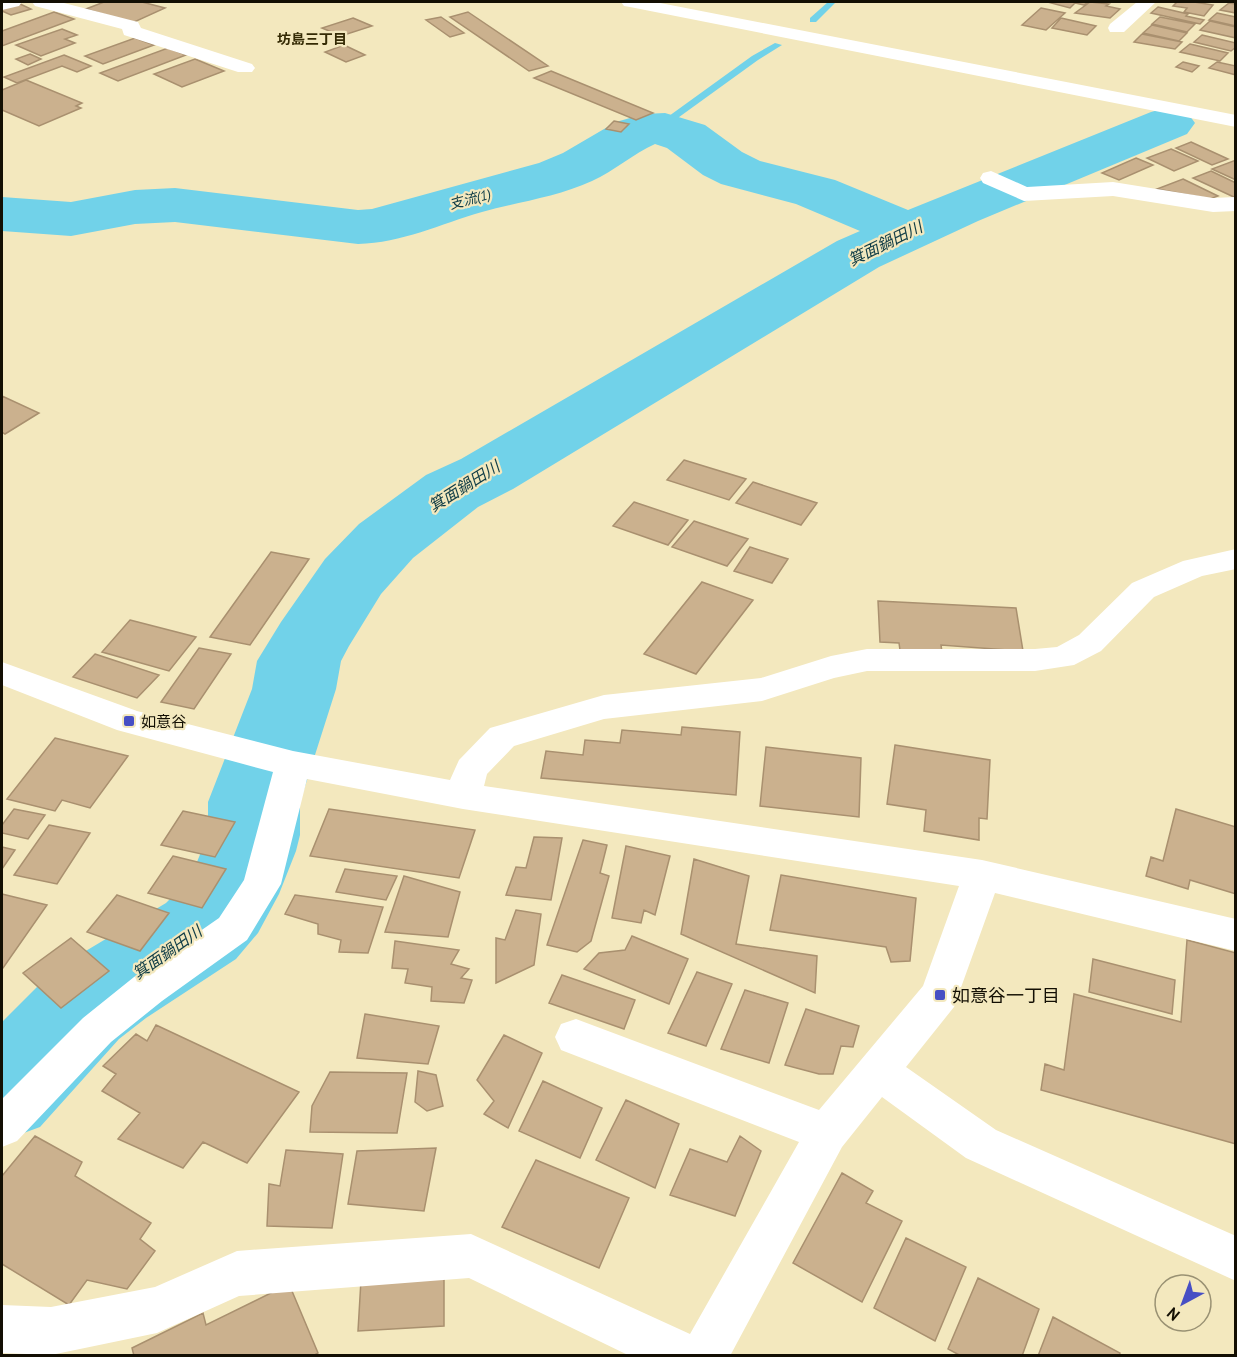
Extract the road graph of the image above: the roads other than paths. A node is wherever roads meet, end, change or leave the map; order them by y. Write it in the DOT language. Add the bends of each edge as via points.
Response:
graph roads {
  1 [pos="13,2"];
  2 [pos="41,2"];
  3 [pos="630,2"];
  4 [pos="1147,2"];
  5 [pos="2,5"];
  6 [pos="1118,28"];
  7 [pos="245,68"];
  8 [pos="1236,121"];
  9 [pos="994,180"];
  10 [pos="1236,204"];
  11 [pos="1236,559"];
  12 [pos="2,674"];
  13 [pos="287,762"];
  14 [pos="463,796"];
  15 [pos="982,875"];
  16 [pos="1236,935"];
  17 [pos="576,1036"];
  18 [pos="878,1071"];
  19 [pos="2,1126"];
  20 [pos="827,1133"];
  21 [pos="1236,1259"];
  22 [pos="2,1329"];
  23 [pos="684,1356"];
  24 [pos="704,1356"];
  1 -- 5 [label="street"];
  2 -- 7 [label="street" via="132,26 131,31"];
  3 -- 8 [label="street"];
  4 -- 6 [label="street"];
  9 -- 10 [label="street" via="1035,194 1113,189"];
  11 -- 14 [label="street" via="1194,568 1143,590 1090,643 1063,657 867,660 762,689 604,707 502,737 471,769"];
  12 -- 13 [label="street" via="129,721"];
  13 -- 14 [label="street"];
  13 -- 19 [label="street" via="262,884 233,929 97,1030"];
  14 -- 15 [label="street"];
  15 -- 16 [label="street"];
  15 -- 18 [label="street" via="940,995"];
  17 -- 20 [label="street"];
  18 -- 20 [label="street"];
  18 -- 21 [label="street" via="981,1144"];
  20 -- 24 [label="street"];
  22 -- 23 [label="street" via="51,1331 157,1310 237,1274 471,1256"];
}
